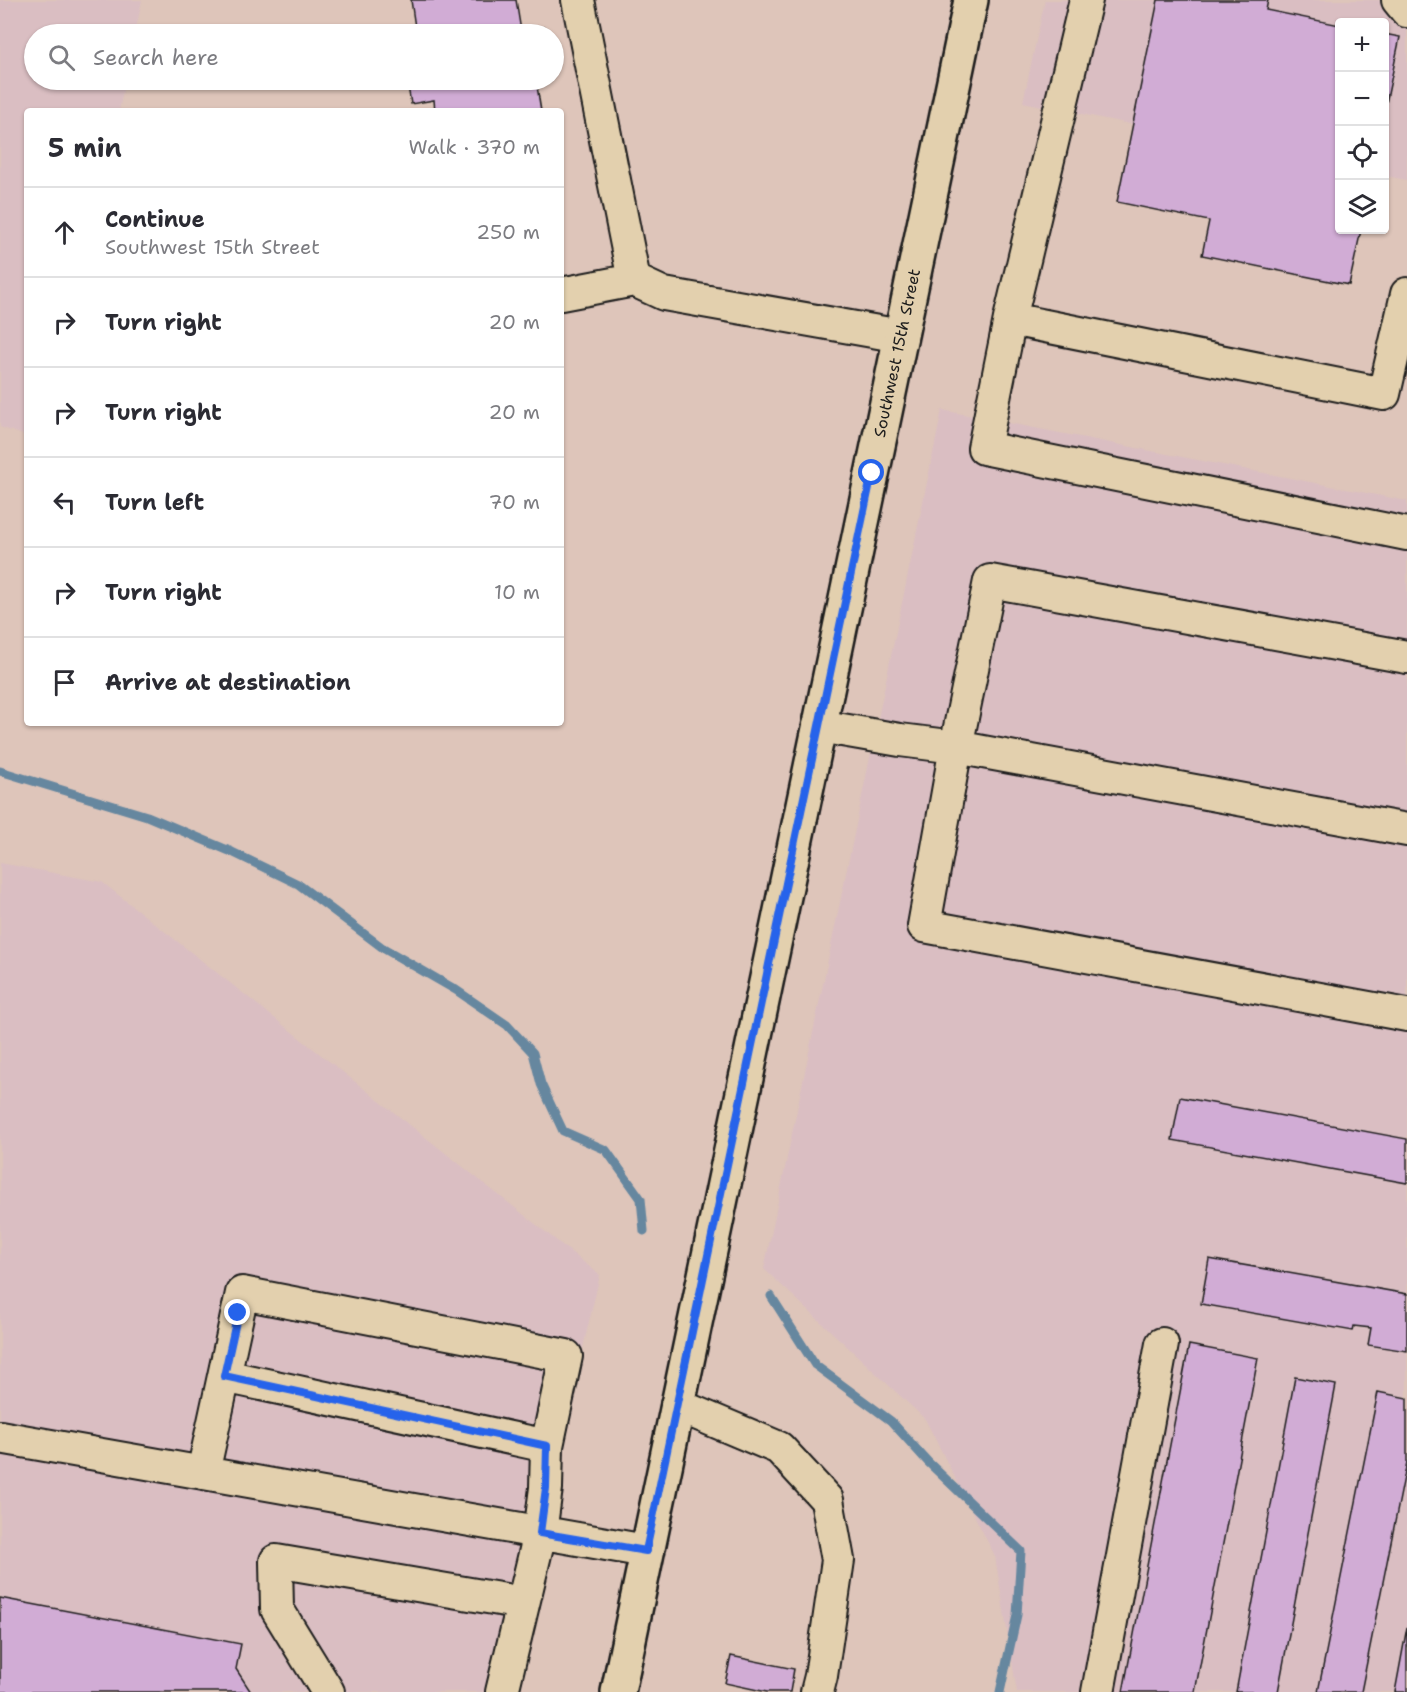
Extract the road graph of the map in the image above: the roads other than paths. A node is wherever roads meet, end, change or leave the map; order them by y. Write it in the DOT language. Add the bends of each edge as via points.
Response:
graph roads {
  1 [pos="578,0"];
  2 [pos="971,0"];
  3 [pos="1086,0"];
  4 [pos="1398,0"];
  5 [pos="1407,11"];
  6 [pos="634,280"];
  7 [pos="564,293"];
  8 [pos="1407,294"];
  9 [pos="1010,319"];
  10 [pos="901,336"];
  11 [pos="1407,534"];
  12 [pos="1407,657"];
  13 [pos="819,726"];
  14 [pos="956,747"];
  15 [pos="1407,830"];
  16 [pos="1407,1015"];
  17 [pos="1162,1344"];
  18 [pos="224,1376"];
  19 [pos="677,1405"];
  20 [pos="0,1437"];
  21 [pos="547,1446"];
  22 [pos="202,1473"];
  23 [pos="540,1533"];
  24 [pos="646,1551"];
  25 [pos="523,1603"];
  26 [pos="328,1692"];
  27 [pos="502,1692"];
  28 [pos="618,1692"];
  29 [pos="817,1692"];
  30 [pos="1098,1692"];
  1 -- 6 [label="lane"];
  2 -- 10 [label="main road, Southwest 15th Street"];
  3 -- 9 [label="lane"];
  4 -- 5 [label="lane"];
  6 -- 7 [label="lane"];
  6 -- 10 [label="lane" via="664,294"];
  8 -- 9 [label="lane" via="1384,394"];
  9 -- 11 [label="lane" via="984,448"];
  10 -- 13 [label="main road, Southwest 15th Street"];
  12 -- 14 [label="lane" via="990,581"];
  13 -- 14 [label="lane"];
  13 -- 19 [label="main road, Southwest 15th Street"];
  14 -- 15 [label="lane"];
  14 -- 16 [label="lane" via="924,926"];
  17 -- 30 [label="lane"];
  18 -- 21 [label="lane"];
  18 -- 21 [label="lane" via="242,1293 567,1356"];
  18 -- 22 [label="lane"];
  19 -- 24 [label="main road, Southwest 15th Street"];
  19 -- 29 [label="lane" via="779,1448 827,1500 838,1560"];
  20 -- 22 [label="lane"];
  21 -- 23 [label="lane"];
  22 -- 23 [label="lane"];
  23 -- 24 [label="lane"];
  23 -- 25 [label="lane"];
  24 -- 28 [label="main road, Southwest 15th Street"];
  25 -- 26 [label="lane" via="276,1561 277,1609"];
  25 -- 27 [label="lane"];
}
